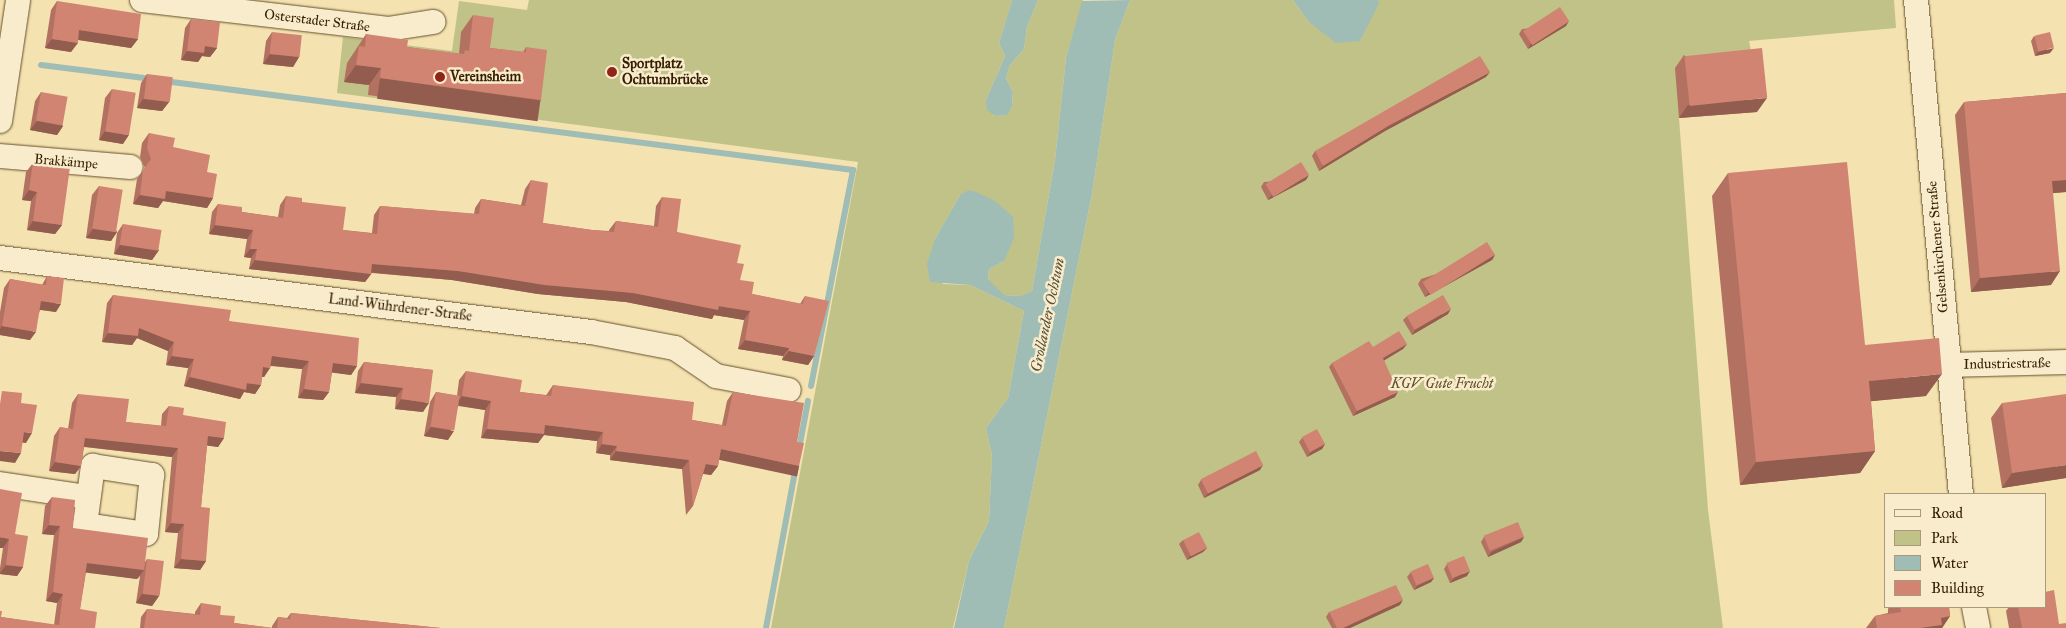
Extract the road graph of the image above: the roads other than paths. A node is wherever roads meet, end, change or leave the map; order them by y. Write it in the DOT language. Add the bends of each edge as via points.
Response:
graph roads {
  1 [pos="18,0"];
  2 [pos="142,0"];
  3 [pos="1916,0"];
  4 [pos="433,22"];
  5 [pos="0,121"];
  6 [pos="0,156"];
  7 [pos="131,167"];
  8 [pos="0,258"];
  9 [pos="2066,362"];
  10 [pos="1948,365"];
  11 [pos="789,390"];
  12 [pos="0,484"];
  13 [pos="1961,493"];
  14 [pos="87,497"];
  15 [pos="1974,608"];
  16 [pos="1978,628"];
  1 -- 5 [label="street"];
  2 -- 4 [label="street, Osterstader Straße" via="388,29"];
  3 -- 10 [label="street, Gelsenkirchener Straße"];
  6 -- 7 [label="street, Brakkämpe"];
  8 -- 11 [label="street, Land-Wührdener-Straße" via="591,332 675,348 716,376"];
  9 -- 10 [label="street, Industriestraße"];
  10 -- 13 [label="street, Gelsenkirchener Straße"];
  12 -- 14 [label="street"];
  15 -- 16 [label="street"];
}
